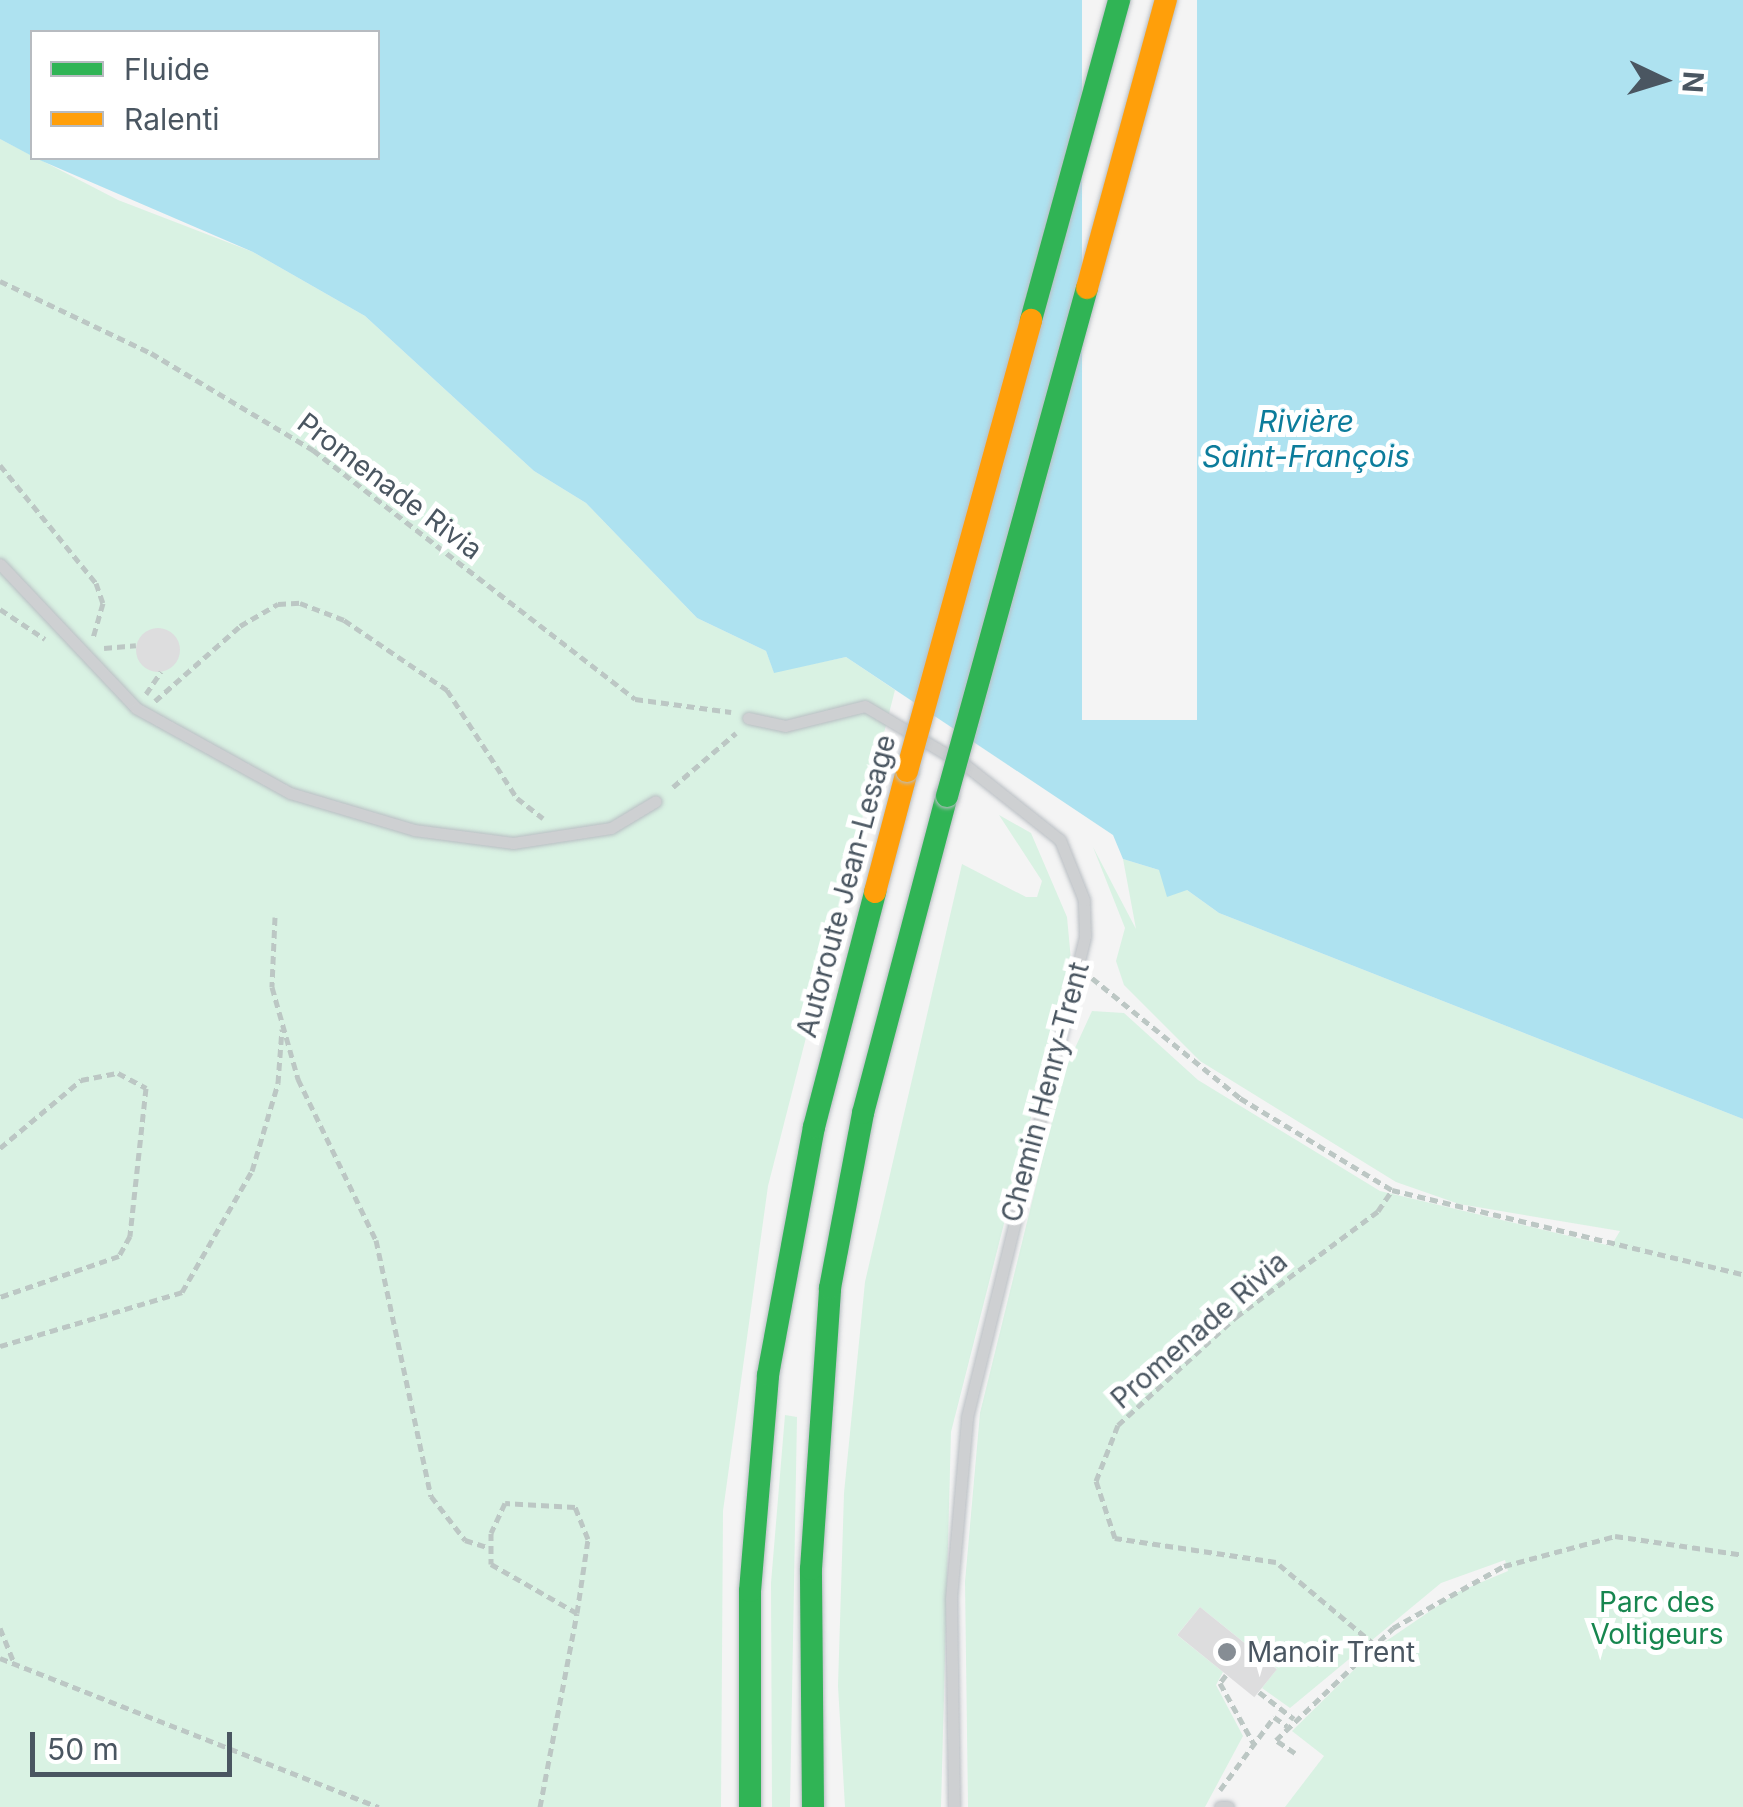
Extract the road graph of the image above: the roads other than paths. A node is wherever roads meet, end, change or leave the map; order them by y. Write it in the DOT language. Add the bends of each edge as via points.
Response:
graph roads {
  1 [pos="1119,0"];
  2 [pos="1166,0"];
  3 [pos="0,564"];
  4 [pos="748,718"];
  5 [pos="656,800"];
  6 [pos="750,1807"];
  7 [pos="813,1807"];
  8 [pos="954,1807"];
  1 -- 6 [label="highway, Autoroute Jean-Lesage, bridge" via="814,1127 770,1359 751,1557"];
  2 -- 7 [label="highway, bridge" via="863,1113 830,1288 812,1536"];
  3 -- 5 [label="lane" via="76,653 143,712 258,780 376,821 481,840 568,839"];
  4 -- 8 [label="lane, Chemin Henry-Trent" via="785,726 865,706 1012,794 1074,866 1084,900 1080,974 967,1417 951,1598"];
}
